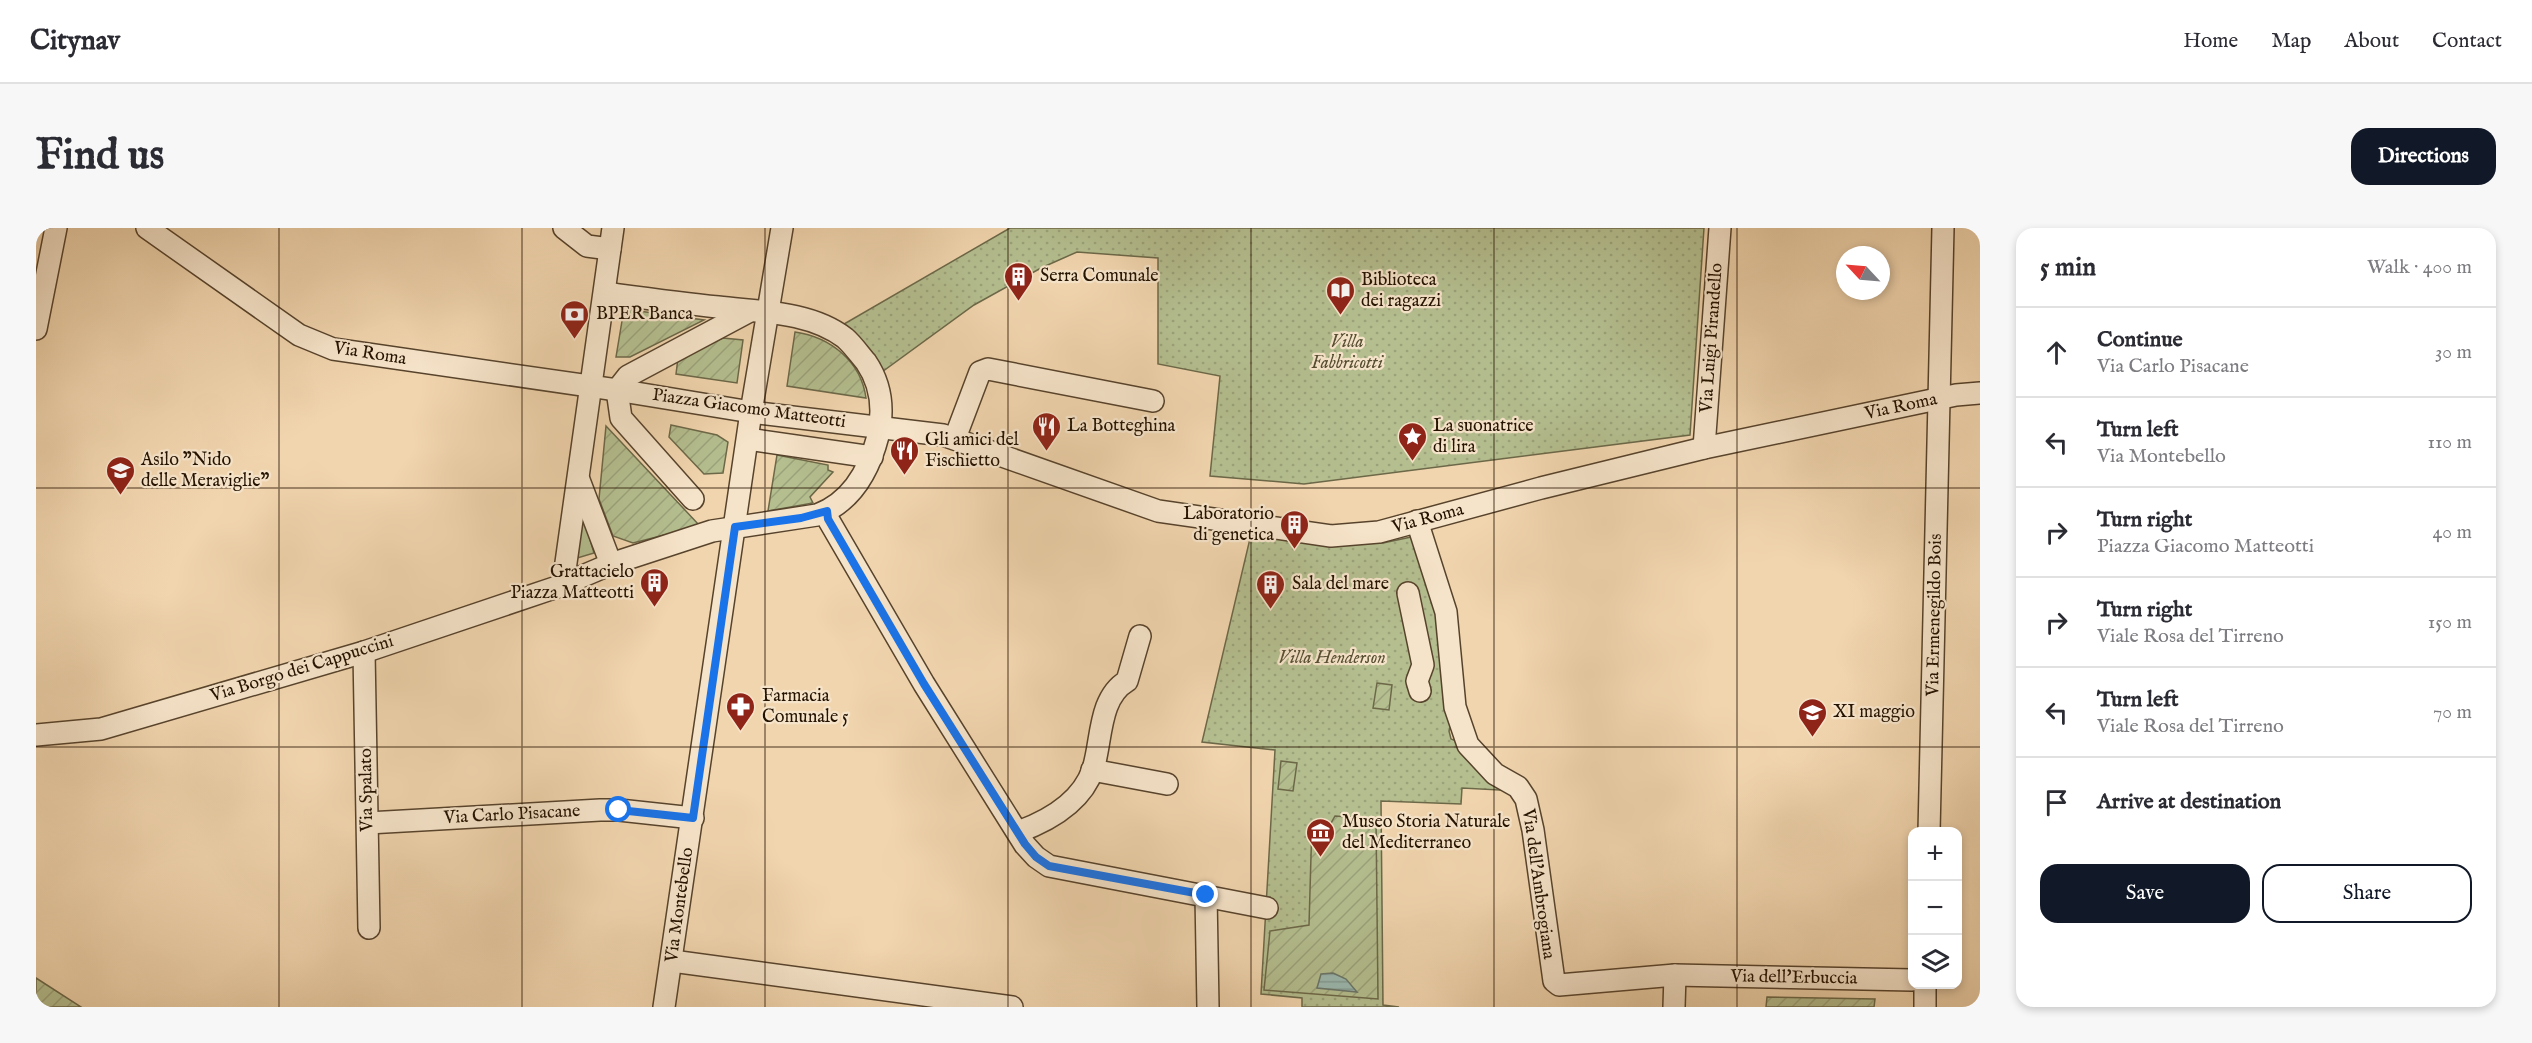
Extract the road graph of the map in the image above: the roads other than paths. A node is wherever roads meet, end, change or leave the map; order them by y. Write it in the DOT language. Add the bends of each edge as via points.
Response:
graph roads {
  1 [pos="56,228"];
  2 [pos="147,228"];
  3 [pos="564,228"];
  4 [pos="613,228"];
  5 [pos="782,228"];
  6 [pos="1720,228"];
  7 [pos="1942,228"];
  8 [pos="610,249"];
  9 [pos="606,290"];
  10 [pos="759,312"];
  11 [pos="36,329"];
  12 [pos="592,386"];
  13 [pos="617,390"];
  14 [pos="1980,393"];
  15 [pos="1940,399"];
  16 [pos="1153,401"];
  17 [pos="751,412"];
  18 [pos="880,427"];
  19 [pos="956,438"];
  20 [pos="748,439"];
  21 [pos="1704,448"];
  22 [pos="872,456"];
  23 [pos="579,480"];
  24 [pos="693,499"];
  25 [pos="827,511"];
  26 [pos="1417,521"];
  27 [pos="735,527"];
  28 [pos="611,564"];
  29 [pos="563,584"];
  30 [pos="1408,593"];
  31 [pos="1140,636"];
  32 [pos="1450,638"];
  33 [pos="1420,650"];
  34 [pos="364,652"];
  35 [pos="1420,691"];
  36 [pos="36,735"];
  37 [pos="1092,770"];
  38 [pos="1167,784"];
  39 [pos="693,818"];
  40 [pos="368,823"];
  41 [pos="1929,827"];
  42 [pos="1018,832"];
  43 [pos="1206,895"];
  44 [pos="1267,908"];
  45 [pos="369,928"];
  46 [pos="672,962"];
  47 [pos="1675,975"];
  48 [pos="1908,980"];
  49 [pos="1925,989"];
  50 [pos="990,1006"];
  51 [pos="664,1007"];
  52 [pos="1012,1007"];
  53 [pos="1208,1007"];
  54 [pos="1674,1007"];
  55 [pos="1925,1007"];
  1 -- 11 [label="street"];
  2 -- 12 [label="street, Via Roma" via="299,335 322,346"];
  3 -- 8 [label="street" via="587,246"];
  4 -- 8 [label="street"];
  5 -- 10 [label="street, Via Montebello"];
  6 -- 21 [label="street, Via Luigi Pirandello" via="1710,262"];
  7 -- 15 [label="street, Via Ermenegildo Bois"];
  8 -- 9 [label="street"];
  9 -- 10 [label="street"];
  9 -- 12 [label="street"];
  10 -- 13 [label="street, Piazza Giacomo Matteotti" via="628,376"];
  10 -- 17 [label="street, Via Montebello"];
  10 -- 18 [label="street" via="818,324 853,346 875,377"];
  12 -- 13 [label="street, Piazza Giacomo Matteotti"];
  12 -- 23 [label="street"];
  13 -- 17 [label="street, Piazza Giacomo Matteotti"];
  13 -- 24 [label="street" via="621,418"];
  14 -- 15 [label="street, Via Roma"];
  15 -- 21 [label="street, Via Roma"];
  15 -- 41 [label="street, Via Ermenegildo Bois"];
  16 -- 19 [label="street" via="988,369 980,372"];
  17 -- 18 [label="street, Piazza Giacomo Matteotti"];
  17 -- 20 [label="street, Via Montebello"];
  18 -- 19 [label="street, Via Roma"];
  18 -- 22 [label="street"];
  19 -- 26 [label="street, Via Roma" via="1158,511 1331,536 1379,532"];
  20 -- 22 [label="street"];
  20 -- 27 [label="street, Via Montebello"];
  21 -- 26 [label="street, Via Roma"];
  22 -- 25 [label="street" via="859,483"];
  23 -- 28 [label="street"];
  23 -- 29 [label="street"];
  25 -- 27 [label="street"];
  25 -- 42 [label="street" via="828,519 924,684"];
  26 -- 32 [label="street, Via dell'Ambrogiana" via="1446,612"];
  27 -- 28 [label="street"];
  27 -- 39 [label="street, Via Montebello"];
  28 -- 29 [label="street"];
  29 -- 34 [label="street, Via Borgo dei Cappuccini"];
  30 -- 33 [label="street"];
  31 -- 37 [label="street" via="1127,681 1119,686 1102,718"];
  32 -- 33 [label="street"];
  32 -- 47 [label="street, Via dell'Ambrogiana" via="1455,706 1468,745 1496,774 1518,787 1526,799 1554,981 1559,985"];
  33 -- 35 [label="street"];
  34 -- 36 [label="street, Via Borgo dei Cappuccini" via="101,729"];
  34 -- 40 [label="street, Via Spalato"];
  37 -- 38 [label="street"];
  37 -- 42 [label="street" via="1062,810"];
  39 -- 40 [label="street, Via Carlo Pisacane" via="609,810"];
  39 -- 46 [label="street, Via Montebello"];
  40 -- 45 [label="street, Via Spalato"];
  42 -- 43 [label="street" via="1036,857 1049,866"];
  43 -- 44 [label="street"];
  43 -- 53 [label="street"];
  46 -- 50 [label="street"];
  46 -- 51 [label="street, Via Montebello"];
  47 -- 48 [label="street, Via dell'Erbuccia"];
  47 -- 54 [label="street"];
  49 -- 55 [label="street"];
  50 -- 52 [label="street"];
}
